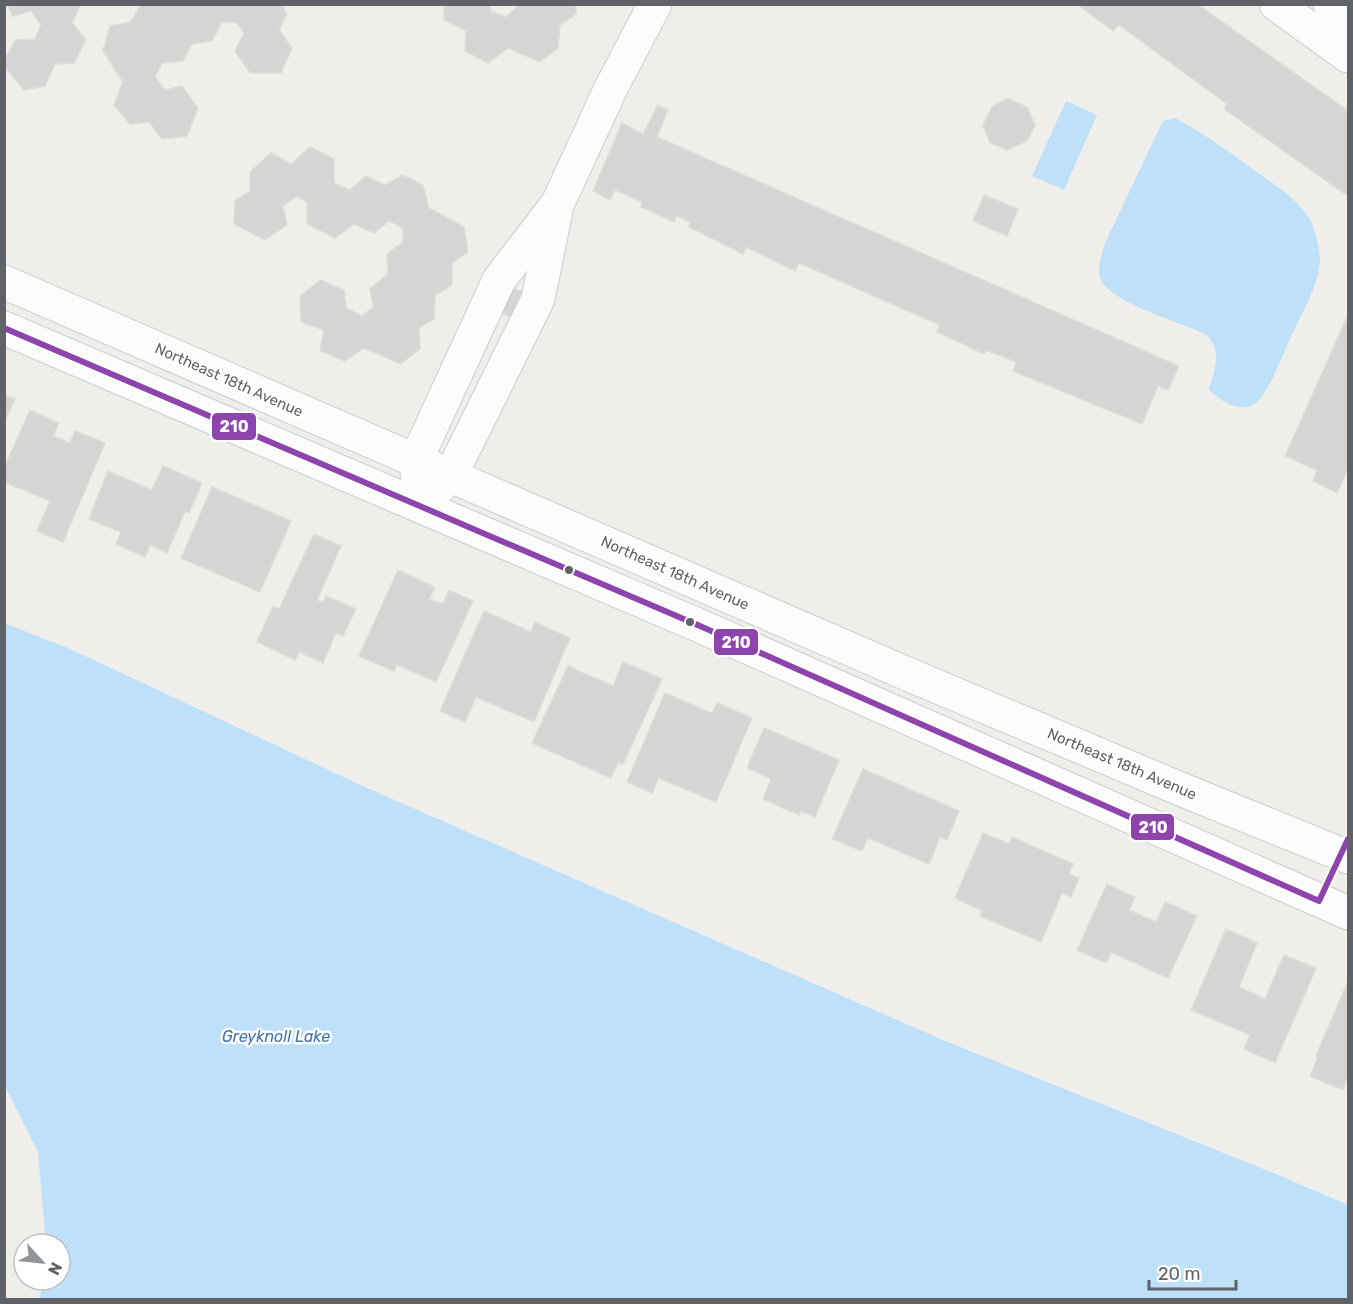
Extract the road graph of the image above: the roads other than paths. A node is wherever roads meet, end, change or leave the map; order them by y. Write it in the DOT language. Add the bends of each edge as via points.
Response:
graph roads {
  1 [pos="655,4"];
  2 [pos="1276,4"];
  3 [pos="1330,4"];
  4 [pos="1348,18"];
  5 [pos="1348,56"];
  6 [pos="558,203"];
  7 [pos="4,282"];
  8 [pos="4,328"];
  9 [pos="137,340"];
  10 [pos="122,378"];
  11 [pos="416,460"];
  12 [pos="451,475"];
  13 [pos="420,506"];
  14 [pos="1346,850"];
  15 [pos="1319,901"];
  16 [pos="1348,913"];
  1 -- 6 [label="street"];
  2 -- 5 [label="street"];
  3 -- 4 [label="street"];
  6 -- 11 [label="street" via="500,280"];
  6 -- 12 [label="street" via="538,299"];
  7 -- 9 [label="street, Northeast 18th Avenue"];
  8 -- 10 [label="street"];
  9 -- 10 [label="street"];
  9 -- 11 [label="street, Northeast 18th Avenue"];
  10 -- 13 [label="street"];
  11 -- 12 [label="street, Northeast 18th Avenue"];
  11 -- 13 [label="street"];
  12 -- 13 [label="street"];
  12 -- 14 [label="street, Northeast 18th Avenue" via="1190,793"];
  13 -- 15 [label="street"];
  14 -- 15 [label="street"];
  15 -- 16 [label="street"];
}
